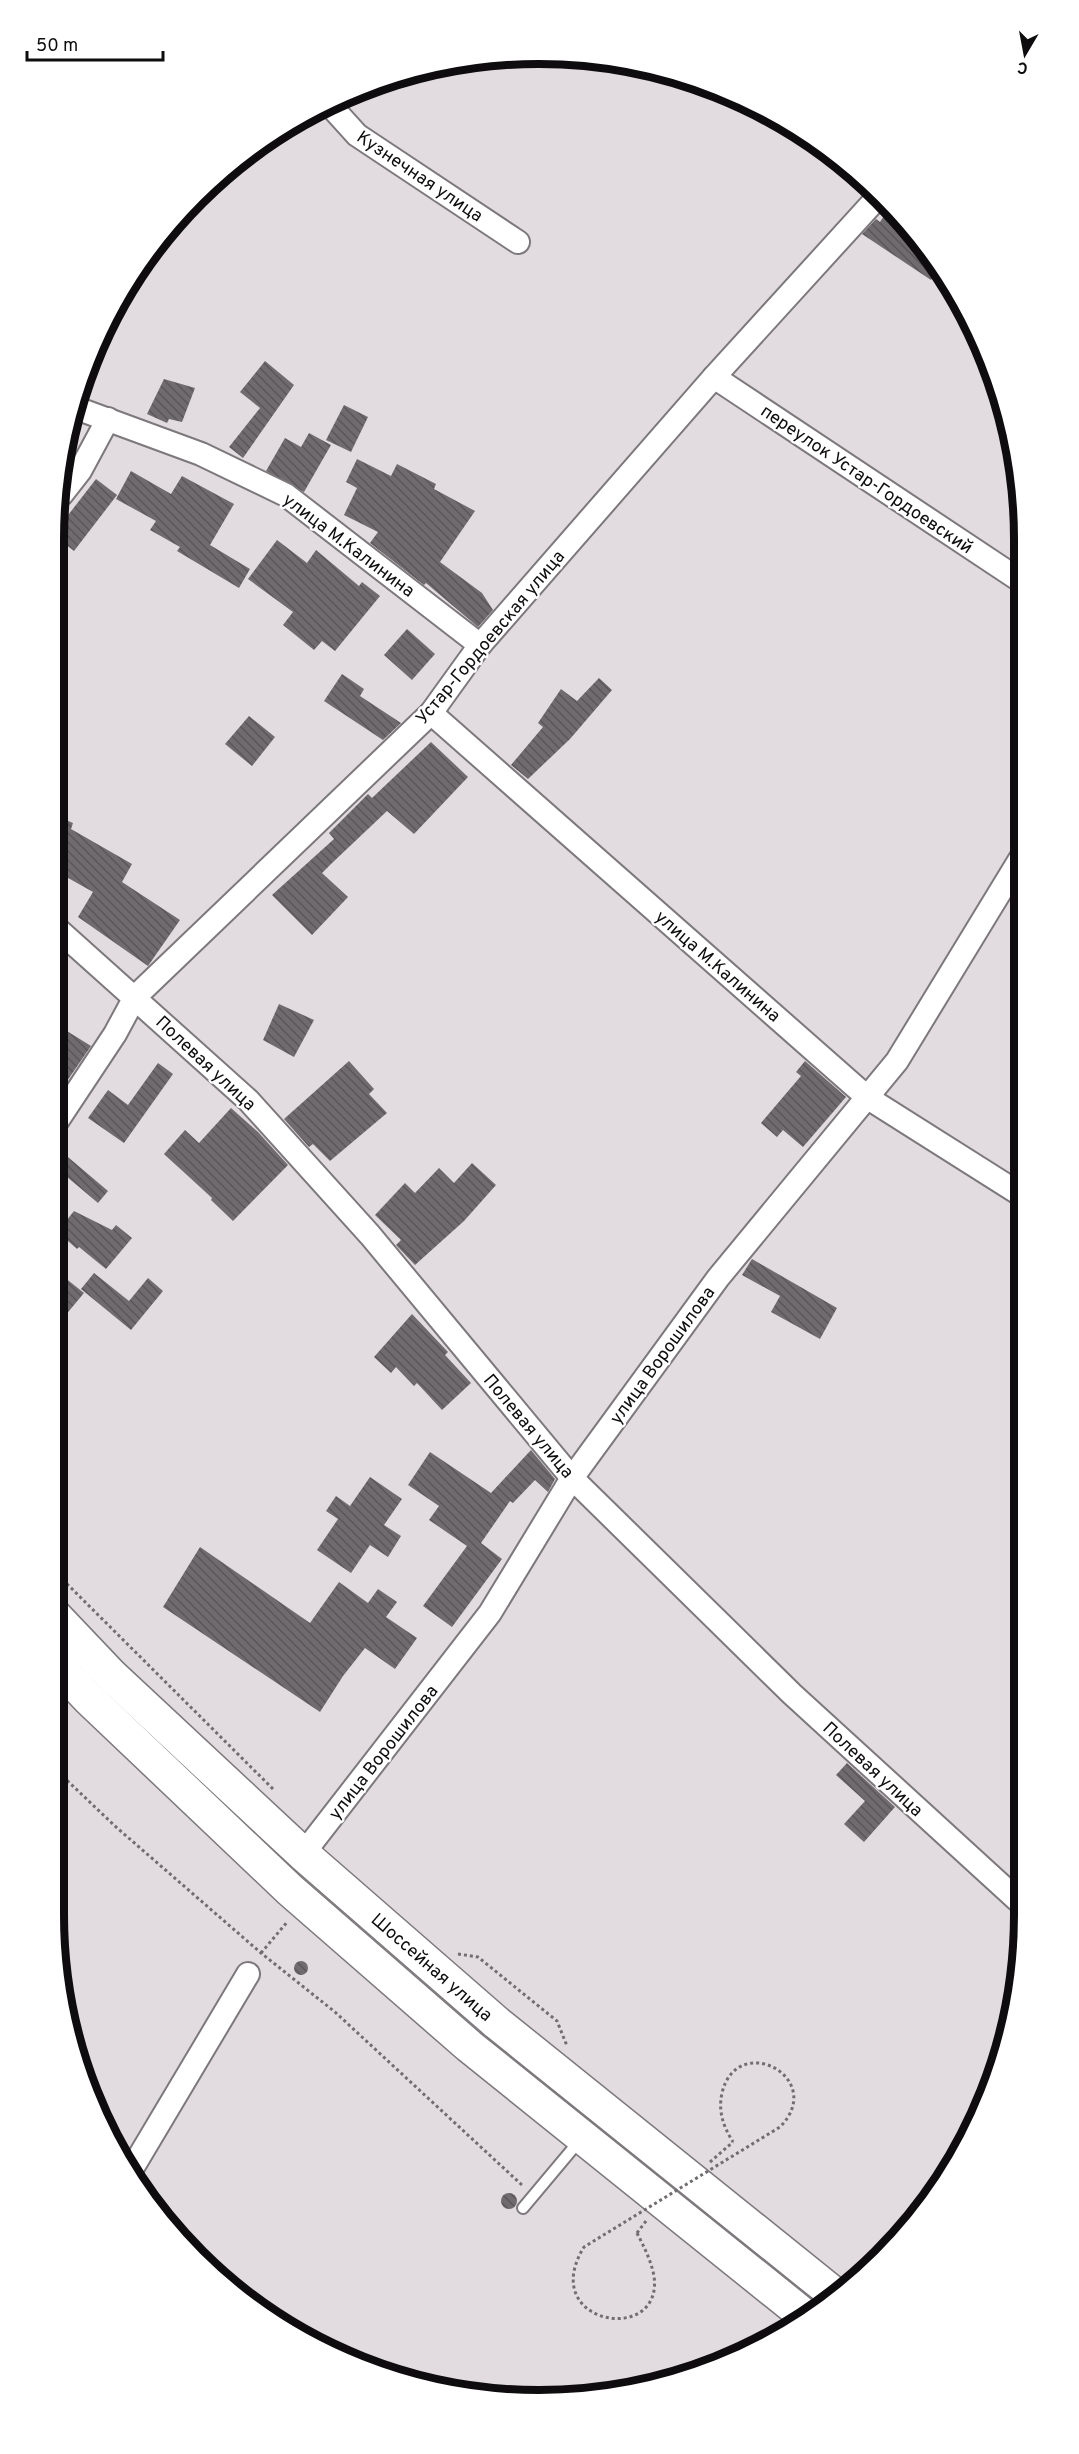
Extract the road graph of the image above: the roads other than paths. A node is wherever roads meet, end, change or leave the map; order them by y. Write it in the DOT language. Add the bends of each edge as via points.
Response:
graph roads {
  1 [pos="335,111"];
  2 [pos="873,202"];
  3 [pos="518,242"];
  4 [pos="714,377"];
  5 [pos="83,410"];
  6 [pos="108,419"];
  7 [pos="68,486"];
  8 [pos="1014,576"];
  9 [pos="480,645"];
  10 [pos="431,713"];
  11 [pos="1014,869"];
  12 [pos="64,935"];
  13 [pos="135,997"];
  14 [pos="868,1098"];
  15 [pos="64,1111"];
  16 [pos="1014,1190"];
  17 [pos="572,1478"];
  18 [pos="64,1626"];
  19 [pos="64,1672"];
  20 [pos="303,1854"];
  21 [pos="1014,1891"];
  22 [pos="248,1974"];
  23 [pos="582,2137"];
  24 [pos="135,2163"];
  25 [pos="523,2208"];
  26 [pos="830,2290"];
  27 [pos="799,2311"];
  1 -- 3 [label="street, Кузнечная улица" via="357,135"];
  2 -- 4 [label="street, Устар-Гордоевская улица"];
  4 -- 8 [label="street, переулок Устар-Гордоевский"];
  4 -- 9 [label="street, Устар-Гордоевская улица"];
  5 -- 6 [label="street, улица М.Калинина"];
  6 -- 7 [label="street"];
  6 -- 9 [label="street, улица М.Калинина" via="201,454 286,495"];
  9 -- 10 [label="street, Устар-Гордоевская улица"];
  10 -- 13 [label="street, Устар-Гордоевская улица"];
  10 -- 14 [label="street, улица М.Калинина"];
  11 -- 14 [label="street, улица Ворошилова" via="897,1061"];
  12 -- 13 [label="street, Полевая улица"];
  13 -- 15 [label="street, Устар-Гордоевская улица"];
  13 -- 17 [label="street, Полевая улица" via="248,1100 370,1235"];
  14 -- 16 [label="street, улица М.Калинина"];
  14 -- 17 [label="street, улица Ворошилова" via="718,1278"];
  17 -- 20 [label="street, улица Ворошилова" via="490,1613"];
  17 -- 21 [label="street, Полевая улица" via="792,1694"];
  18 -- 20 [label="main road, Шоссейная улица" via="111,1675"];
  19 -- 23 [label="main road, Шоссейная улица" via="290,1890 469,2046"];
  20 -- 26 [label="main road, Шоссейная улица" via="497,2023"];
  22 -- 24 [label="street"];
  23 -- 25 [label="lane"];
  23 -- 27 [label="main road, Шоссейная улица"];
}
